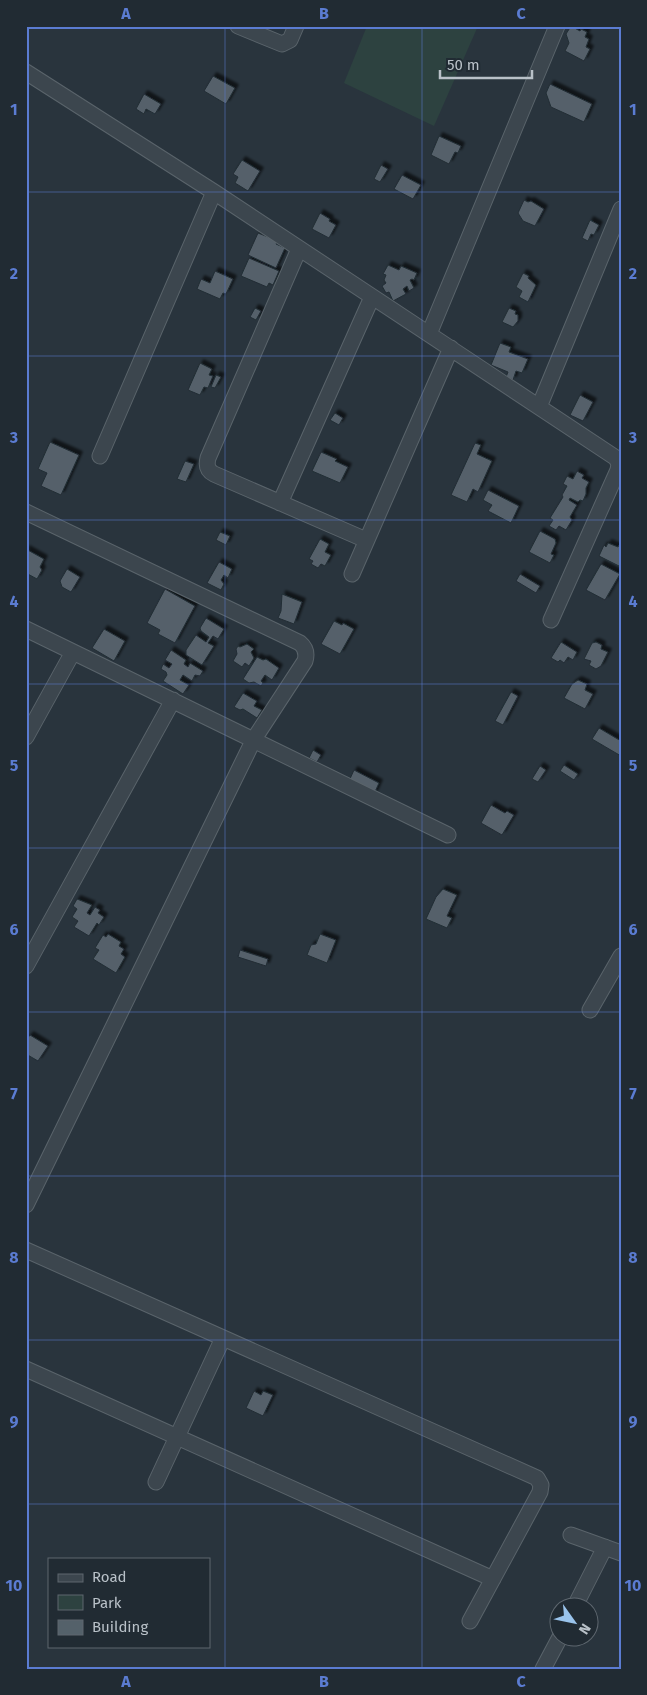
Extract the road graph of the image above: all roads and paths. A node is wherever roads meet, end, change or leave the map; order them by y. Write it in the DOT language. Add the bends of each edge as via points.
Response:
graph roads {
  1 [pos="238,26"];
  2 [pos="296,26"];
  3 [pos="557,26"];
  4 [pos="26,72"];
  5 [pos="214,192"];
  6 [pos="621,209"];
  7 [pos="299,249"];
  8 [pos="372,297"];
  9 [pos="429,334"];
  10 [pos="451,348"];
  11 [pos="539,406"];
  12 [pos="100,456"];
  13 [pos="280,503"];
  14 [pos="26,512"];
  15 [pos="366,540"];
  16 [pos="352,574"];
  17 [pos="551,620"];
  18 [pos="26,629"];
  19 [pos="73,652"];
  20 [pos="173,700"];
  21 [pos="26,737"];
  22 [pos="254,739"];
  23 [pos="448,835"];
  24 [pos="621,956"];
  25 [pos="26,966"];
  26 [pos="590,1010"];
  27 [pos="26,1205"];
  28 [pos="26,1250"];
  29 [pos="223,1338"];
  30 [pos="26,1369"];
  31 [pos="177,1438"];
  32 [pos="156,1482"];
  33 [pos="571,1535"];
  34 [pos="605,1547"];
  35 [pos="621,1553"];
  36 [pos="493,1579"];
  37 [pos="579,1598"];
  38 [pos="470,1621"];
  39 [pos="556,1648"];
  40 [pos="549,1667"];
  1 -- 2 [label="street" via="282,44 290,40"];
  3 -- 9 [label="street"];
  4 -- 5 [label="street"];
  5 -- 7 [label="street"];
  5 -- 12 [label="street"];
  6 -- 11 [label="street"];
  7 -- 8 [label="street"];
  7 -- 13 [label="street" via="207,462 211,472"];
  8 -- 9 [label="street"];
  8 -- 13 [label="street"];
  9 -- 10 [label="street"];
  10 -- 11 [label="street"];
  10 -- 15 [label="street"];
  11 -- 17 [label="street" via="614,456 619,464"];
  13 -- 15 [label="street"];
  14 -- 22 [label="street" via="303,646 305,661"];
  15 -- 16 [label="street"];
  18 -- 19 [label="street"];
  19 -- 20 [label="street"];
  19 -- 21 [label="street"];
  20 -- 22 [label="street"];
  20 -- 25 [label="street"];
  22 -- 23 [label="street"];
  22 -- 27 [label="street"];
  24 -- 26 [label="street"];
  28 -- 29 [label="street"];
  29 -- 31 [label="street"];
  29 -- 36 [label="street" via="537,1478 540,1492"];
  30 -- 31 [label="street"];
  31 -- 32 [label="street"];
  31 -- 36 [label="street"];
  33 -- 34 [label="street"];
  34 -- 35 [label="street"];
  34 -- 37 [label="street"];
  36 -- 38 [label="street"];
  39 -- 40 [label="street"];
}
